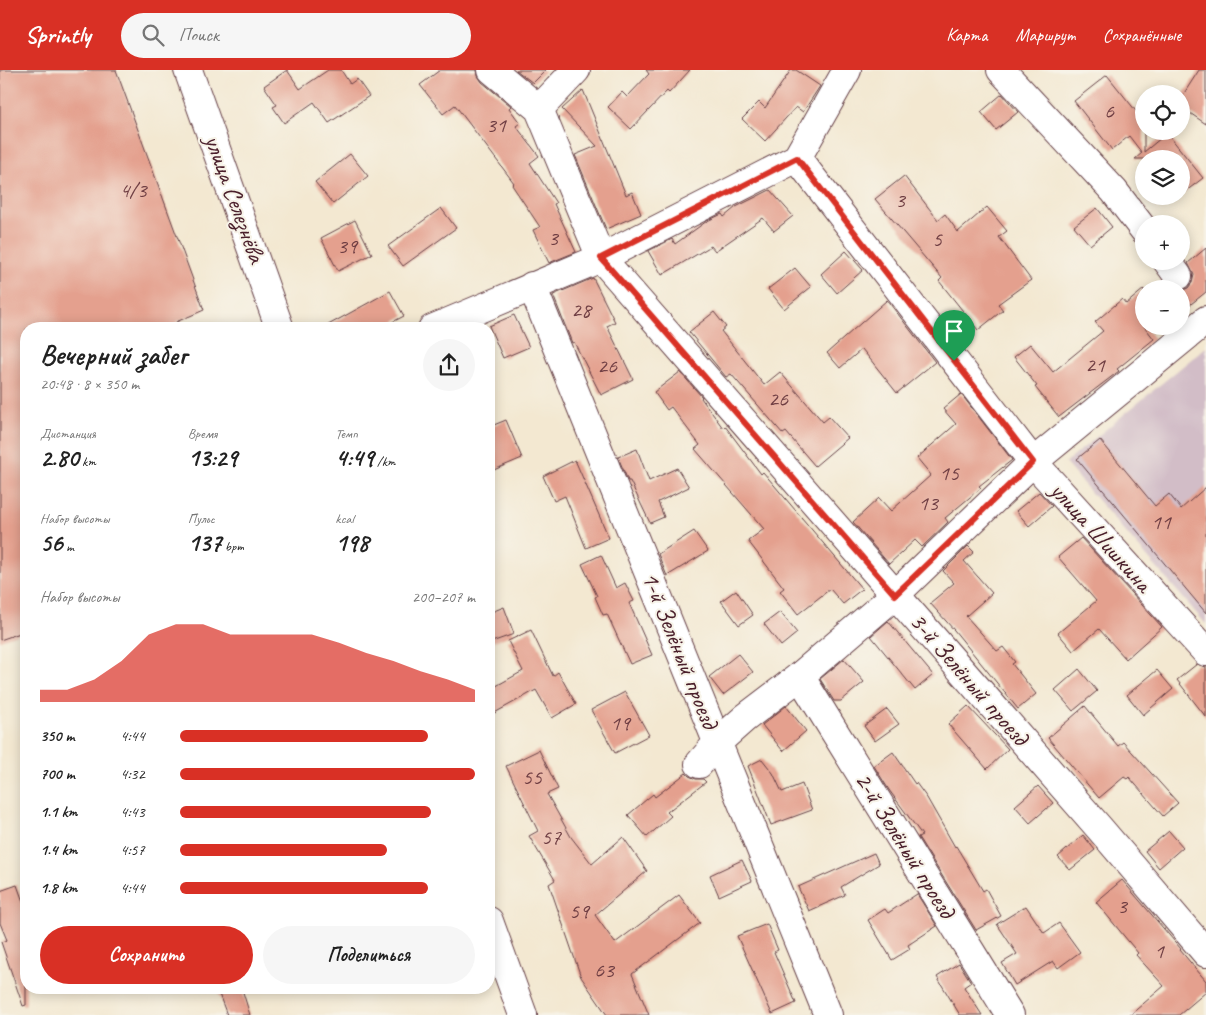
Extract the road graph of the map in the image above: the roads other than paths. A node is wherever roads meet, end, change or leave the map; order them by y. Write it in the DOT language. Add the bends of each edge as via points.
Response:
graph roads {
  1 [pos="188,70"];
  2 [pos="492,70"];
  3 [pos="576,70"];
  4 [pos="847,70"];
  5 [pos="1000,70"];
  6 [pos="539,109"];
  7 [pos="797,158"];
  8 [pos="1135,218"];
  9 [pos="601,258"];
  10 [pos="532,286"];
  11 [pos="1206,320"];
  12 [pos="278,322"];
  13 [pos="448,322"];
  14 [pos="1033,462"];
  15 [pos="895,595"];
  16 [pos="1206,652"];
  17 [pos="800,676"];
  18 [pos="718,742"];
  19 [pos="700,764"];
  20 [pos="495,938"];
  21 [pos="1206,953"];
  22 [pos="523,1015"];
  23 [pos="828,1015"];
  24 [pos="1010,1015"];
  1 -- 12 [label="street, улица Селезнёва"];
  2 -- 6 [label="street, 3-й Зелёный проезд"];
  3 -- 6 [label="street"];
  4 -- 7 [label="street"];
  5 -- 8 [label="street" via="1114,191"];
  6 -- 9 [label="street, 3-й Зелёный проезд"];
  7 -- 9 [label="street"];
  7 -- 14 [label="street, улица Шишкина"];
  9 -- 10 [label="street"];
  9 -- 15 [label="street, 3-й Зелёный проезд"];
  10 -- 13 [label="street"];
  10 -- 18 [label="street, 1-й Зелёный проезд"];
  11 -- 14 [label="street"];
  14 -- 15 [label="street"];
  14 -- 16 [label="street, улица Шишкина"];
  15 -- 17 [label="street"];
  15 -- 21 [label="street, 3-й Зелёный проезд"];
  17 -- 18 [label="street"];
  17 -- 24 [label="street, 2-й Зелёный проезд"];
  18 -- 19 [label="street"];
  18 -- 23 [label="street, 1-й Зелёный проезд"];
  20 -- 22 [label="street"];
}
